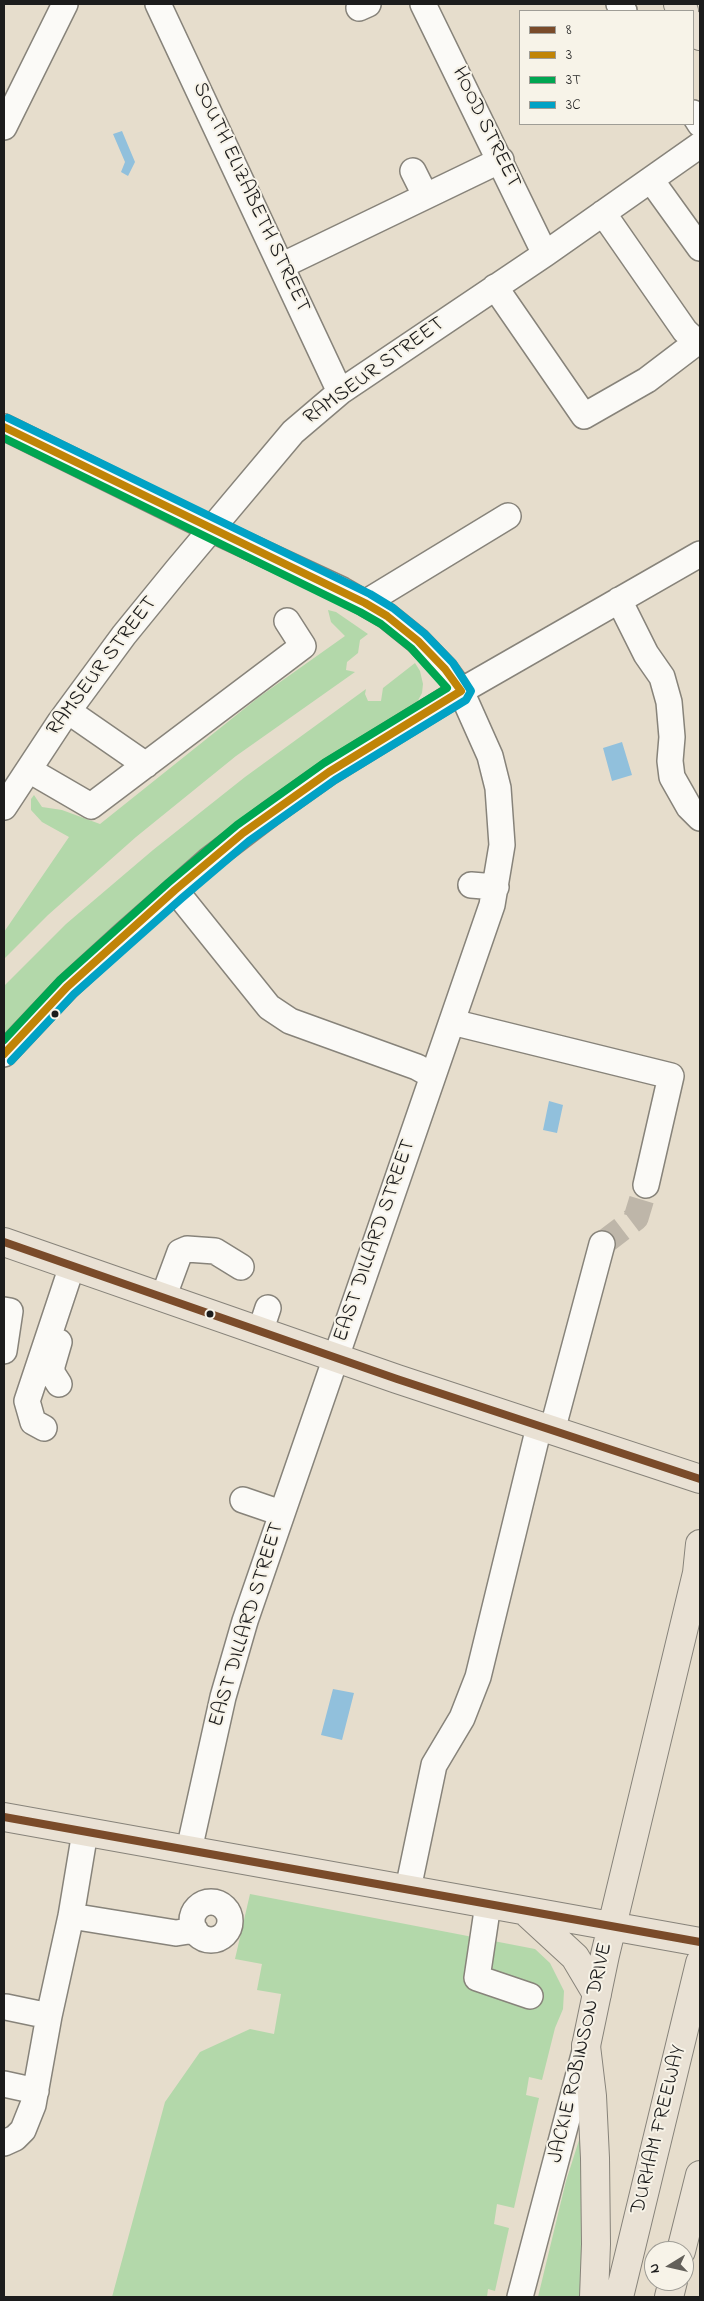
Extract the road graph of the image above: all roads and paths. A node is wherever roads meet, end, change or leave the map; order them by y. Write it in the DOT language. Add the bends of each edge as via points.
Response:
graph roads {
  1 [pos="66,4"];
  2 [pos="158,4"];
  3 [pos="423,4"];
  4 [pos="4,127"];
  5 [pos="700,145"];
  6 [pos="501,160"];
  7 [pos="413,171"];
  8 [pos="651,180"];
  9 [pos="425,195"];
  10 [pos="603,213"];
  11 [pos="700,248"];
  12 [pos="545,254"];
  13 [pos="282,266"];
  14 [pos="496,287"];
  15 [pos="699,342"];
  16 [pos="340,392"];
  17 [pos="4,427"];
  18 [pos="508,516"];
  19 [pos="211,529"];
  20 [pos="700,554"];
  21 [pos="619,600"];
  22 [pos="365,603"];
  23 [pos="286,621"];
  24 [pos="461,691"];
  25 [pos="68,711"];
  26 [pos="146,765"];
  27 [pos="29,770"];
  28 [pos="5,803"];
  29 [pos="700,818"];
  30 [pos="470,885"];
  31 [pos="496,887"];
  32 [pos="175,890"];
  33 [pos="452,1022"];
  34 [pos="4,1054"];
  35 [pos="433,1076"];
  36 [pos="646,1185"];
  37 [pos="4,1242"];
  38 [pos="602,1244"];
  39 [pos="241,1266"];
  40 [pos="78,1268"];
  41 [pos="163,1298"];
  42 [pos="4,1310"];
  43 [pos="59,1323"];
  44 [pos="4,1351"];
  45 [pos="336,1358"];
  46 [pos="59,1384"];
  47 [pos="44,1428"];
  48 [pos="545,1429"];
  49 [pos="700,1479"];
  50 [pos="243,1500"];
  51 [pos="281,1513"];
  52 [pos="700,1544"];
  53 [pos="698,1571"];
  54 [pos="4,1817"];
  55 [pos="85,1832"];
  56 [pos="189,1850"];
  57 [pos="408,1889"];
  58 [pos="488,1904"];
  59 [pos="525,1911"];
  60 [pos="71,1916"];
  61 [pos="612,1926"];
  62 [pos="194,1930"];
  63 [pos="700,1942"];
  64 [pos="700,1963"];
  65 [pos="597,1994"];
  66 [pos="530,1996"];
  67 [pos="6,2007"];
  68 [pos="49,2016"];
  69 [pos="586,2046"];
  70 [pos="4,2084"];
  71 [pos="36,2091"];
  72 [pos="4,2143"];
  73 [pos="700,2175"];
  74 [pos="684,2241"];
  75 [pos="520,2297"];
  76 [pos="594,2297"];
  77 [pos="619,2297"];
  1 -- 4 [label="street"];
  2 -- 13 [label="street, SOUTH ELIZABETH STREET"];
  3 -- 6 [label="street, HOOD STREET"];
  5 -- 8 [label="street, RAMSEUR STREET"];
  6 -- 9 [label="street"];
  6 -- 12 [label="street, HOOD STREET"];
  7 -- 9 [label="street"];
  8 -- 10 [label="street, RAMSEUR STREET"];
  8 -- 11 [label="street"];
  9 -- 13 [label="street"];
  10 -- 12 [label="street, RAMSEUR STREET"];
  10 -- 15 [label="street" via="685,331"];
  12 -- 14 [label="street, RAMSEUR STREET"];
  13 -- 16 [label="street, SOUTH ELIZABETH STREET"];
  14 -- 15 [label="street" via="584,416 647,380"];
  14 -- 16 [label="street, RAMSEUR STREET"];
  16 -- 19 [label="street, RAMSEUR STREET" via="294,432"];
  17 -- 19 [label="street, EAST DILLARD STREET"];
  18 -- 22 [label="street"];
  19 -- 22 [label="street, EAST DILLARD STREET"];
  19 -- 25 [label="street, RAMSEUR STREET" via="124,635"];
  20 -- 21 [label="street"];
  21 -- 24 [label="street"];
  21 -- 29 [label="street" via="646,654 662,677 669,702 672,777 689,808"];
  22 -- 24 [label="street, EAST DILLARD STREET" via="418,641"];
  23 -- 26 [label="street" via="303,646"];
  24 -- 31 [label="street, EAST DILLARD STREET" via="490,756 498,788 502,845"];
  24 -- 32 [label="street" via="278,808"];
  25 -- 26 [label="street"];
  25 -- 27 [label="street, RAMSEUR STREET"];
  26 -- 27 [label="street" via="91,806"];
  27 -- 28 [label="street, RAMSEUR STREET"];
  30 -- 31 [label="street"];
  31 -- 33 [label="street, EAST DILLARD STREET"];
  32 -- 34 [label="street" via="67,987"];
  32 -- 35 [label="street" via="269,1006 290,1022 417,1067"];
  33 -- 35 [label="street, EAST DILLARD STREET"];
  33 -- 36 [label="street" via="671,1076"];
  35 -- 45 [label="street, EAST DILLARD STREET" via="361,1256"];
  37 -- 40 [label="main road"];
  38 -- 48 [label="street"];
  39 -- 41 [label="street" via="215,1250 187,1249 180,1252"];
  40 -- 41 [label="main road"];
  40 -- 43 [label="street"];
  41 -- 45 [label="main road" via="264,1320"];
  42 -- 44 [label="street" via="10,1311"];
  43 -- 46 [label="street" via="52,1373"];
  43 -- 47 [label="street" via="27,1402 33,1422"];
  45 -- 48 [label="main road"];
  45 -- 51 [label="street, EAST DILLARD STREET"];
  48 -- 49 [label="main road"];
  48 -- 57 [label="street" via="478,1677 462,1718 434,1765"];
  50 -- 51 [label="street"];
  51 -- 56 [label="street, EAST DILLARD STREET" via="223,1697"];
  52 -- 53 [label="main road, JACKIE ROBINSON DRIVE"];
  53 -- 61 [label="main road, JACKIE ROBINSON DRIVE"];
  54 -- 55 [label="main road"];
  55 -- 56 [label="main road"];
  55 -- 60 [label="street"];
  56 -- 57 [label="main road"];
  57 -- 58 [label="main road"];
  58 -- 59 [label="main road"];
  58 -- 66 [label="street" via="477,1978"];
  59 -- 61 [label="main road"];
  59 -- 65 [label="main road" via="575,1957"];
  60 -- 62 [label="street" via="176,1933"];
  60 -- 68 [label="street"];
  61 -- 63 [label="main road"];
  61 -- 65 [label="main road, JACKIE ROBINSON DRIVE"];
  64 -- 77 [label="main road, DURHAM FREEWAY"];
  65 -- 69 [label="main road, JACKIE ROBINSON DRIVE"];
  67 -- 68 [label="street"];
  68 -- 71 [label="street"];
  69 -- 75 [label="street, JACKIE ROBINSON DRIVE"];
  69 -- 76 [label="main road" via="594,2158"];
  70 -- 71 [label="street"];
  71 -- 72 [label="street" via="23,2130"];
  73 -- 74 [label="main road"];
}
